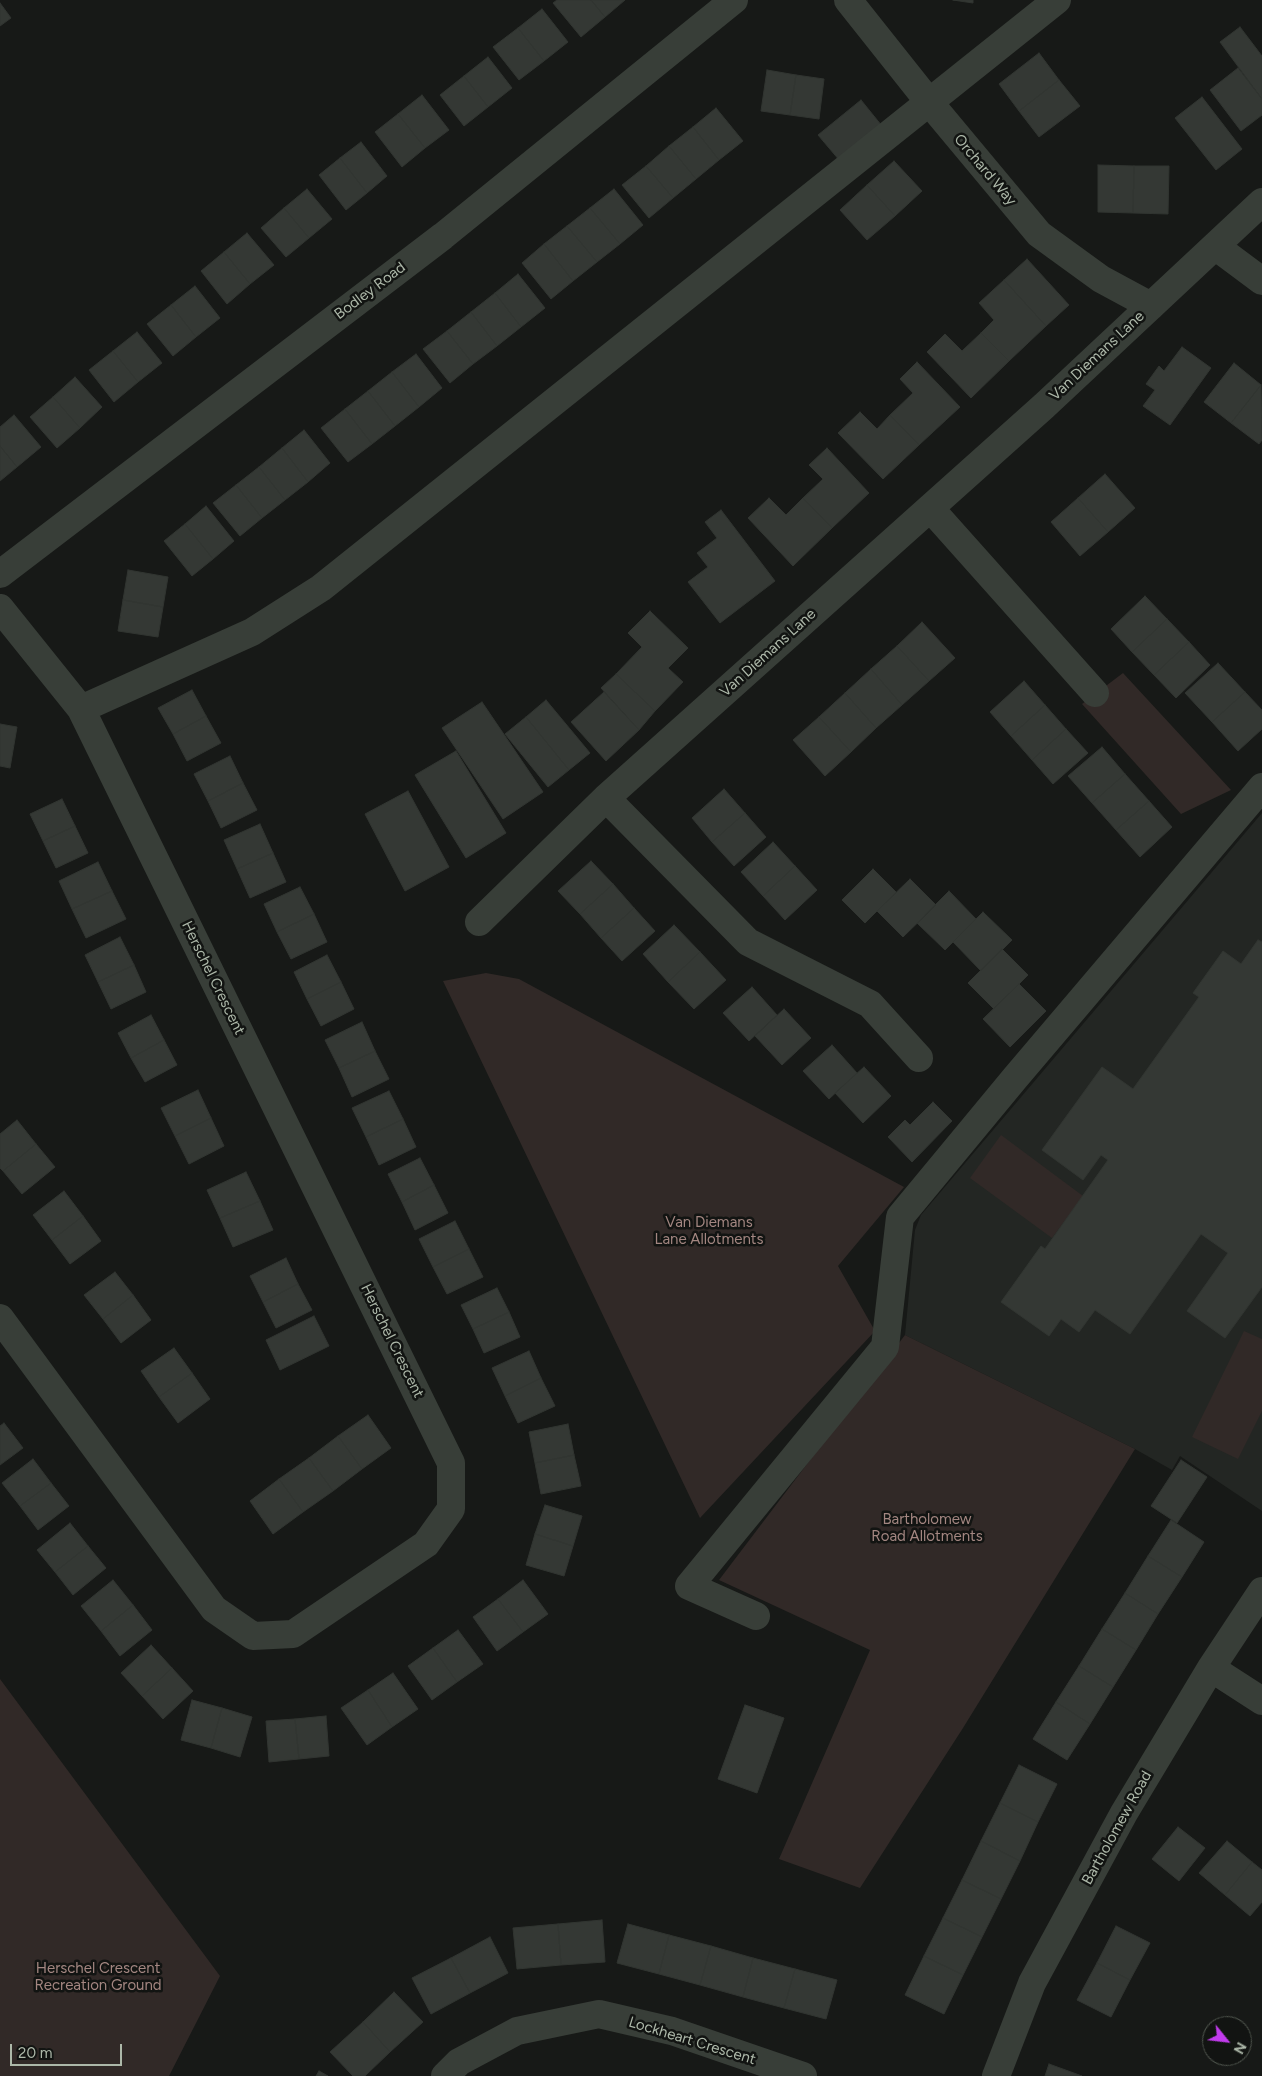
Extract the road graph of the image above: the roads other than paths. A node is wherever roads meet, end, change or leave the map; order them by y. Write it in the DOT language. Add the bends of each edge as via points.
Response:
graph roads {
  1 [pos="734,0"];
  2 [pos="848,0"];
  3 [pos="1057,0"];
  4 [pos="929,102"];
  5 [pos="1262,202"];
  6 [pos="1215,246"];
  7 [pos="1262,281"];
  8 [pos="1151,306"];
  9 [pos="930,508"];
  10 [pos="0,574"];
  11 [pos="0,608"];
  12 [pos="1095,693"];
  13 [pos="81,709"];
  14 [pos="1262,787"];
  15 [pos="606,798"];
  16 [pos="479,922"];
  17 [pos="919,1058"];
  18 [pos="0,1318"];
  19 [pos="1262,1591"];
  20 [pos="756,1616"];
  21 [pos="1210,1668"];
  22 [pos="1262,1701"];
  23 [pos="445,2076"];
  24 [pos="803,2076"];
  25 [pos="996,2076"];
  1 -- 10 [label="street, Bodley Road" via="443,236"];
  2 -- 4 [label="street, Orchard Way"];
  3 -- 4 [label="street"];
  4 -- 8 [label="street, Orchard Way" via="1039,234 1101,279"];
  4 -- 13 [label="street" via="321,588 252,632"];
  5 -- 6 [label="street, Van Diemans Lane"];
  6 -- 7 [label="street"];
  6 -- 8 [label="street, Van Diemans Lane"];
  8 -- 9 [label="street, Van Diemans Lane"];
  9 -- 12 [label="street"];
  9 -- 15 [label="street, Van Diemans Lane"];
  11 -- 13 [label="street, Herschel Crescent"];
  13 -- 18 [label="street, Herschel Crescent" via="451,1463 451,1509 426,1544 293,1634 253,1636 214,1609"];
  14 -- 20 [label="street" via="900,1216 885,1347 689,1586"];
  15 -- 16 [label="street, Van Diemans Lane"];
  15 -- 17 [label="street" via="748,942 870,1004"];
  19 -- 21 [label="street, Bartholomew Road"];
  21 -- 22 [label="street"];
  21 -- 25 [label="street, Bartholomew Road" via="1124,1813 1032,1983"];
  23 -- 24 [label="street, Lockheart Crescent" via="459,2062 517,2031 600,2014 672,2031"];
}
